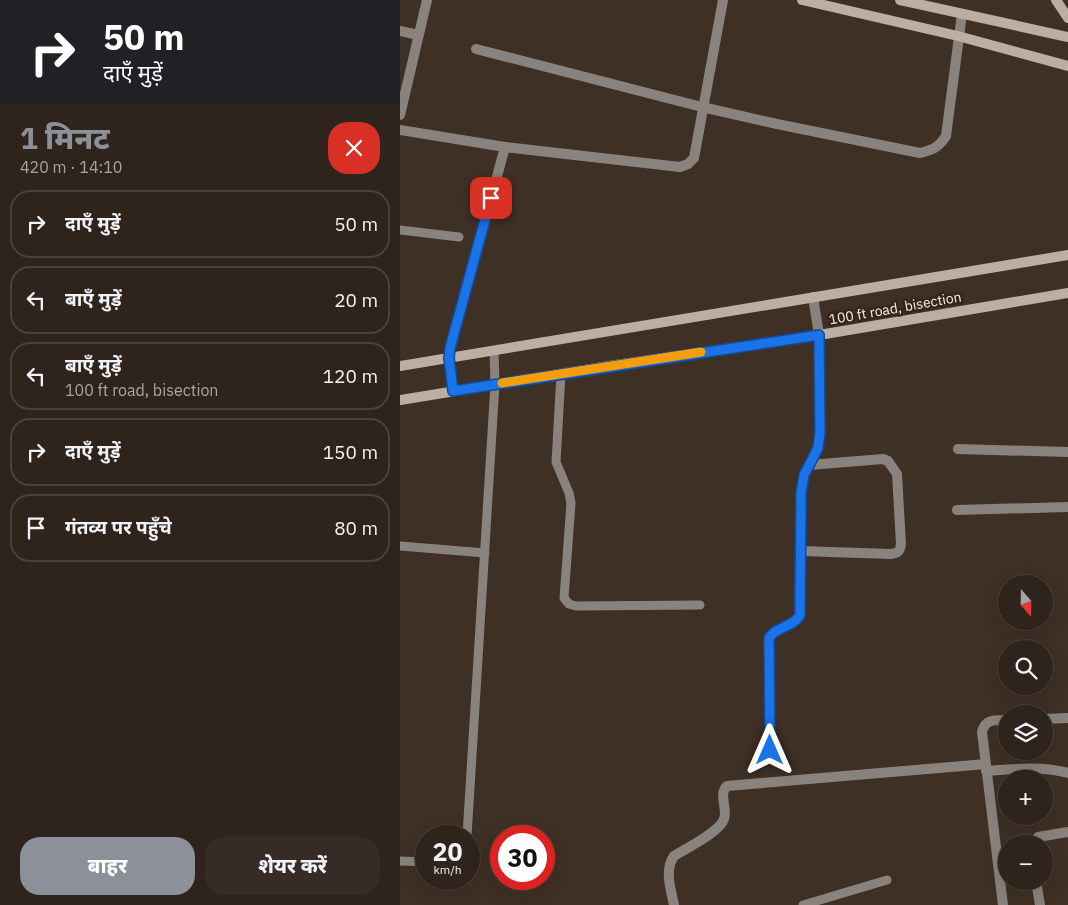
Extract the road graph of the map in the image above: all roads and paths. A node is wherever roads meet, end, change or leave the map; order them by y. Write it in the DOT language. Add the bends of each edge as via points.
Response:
graph roads {
  1 [pos="427,0"];
  2 [pos="722,0"];
  3 [pos="802,0"];
  4 [pos="900,0"];
  5 [pos="1056,0"];
  6 [pos="962,14"];
  7 [pos="1068,18"];
  8 [pos="400,31"];
  9 [pos="418,35"];
  10 [pos="958,36"];
  11 [pos="1068,37"];
  12 [pos="476,49"];
  13 [pos="1068,66"];
  14 [pos="702,107"];
  15 [pos="400,115"];
  16 [pos="400,130"];
  17 [pos="505,146"];
  18 [pos="400,230"];
  19 [pos="459,237"];
  20 [pos="1068,255"];
  21 [pos="1068,293"];
  22 [pos="813,297"];
  23 [pos="819,335"];
  24 [pos="494,351"];
  25 [pos="449,358"];
  26 [pos="400,366"];
  27 [pos="560,374"];
  28 [pos="495,384"];
  29 [pos="453,391"];
  30 [pos="400,400"];
  31 [pos="958,449"];
  32 [pos="1068,452"];
  33 [pos="809,465"];
  34 [pos="1068,507"];
  35 [pos="958,510"];
  36 [pos="400,546"];
  37 [pos="800,551"];
  38 [pos="484,553"];
  39 [pos="700,605"];
  40 [pos="1068,718"];
  41 [pos="1053,719"];
  42 [pos="998,720"];
  43 [pos="770,750"];
  44 [pos="986,767"];
  45 [pos="1068,773"];
  46 [pos="468,825"];
  47 [pos="1068,832"];
  48 [pos="1050,835"];
  49 [pos="400,861"];
  50 [pos="415,862"];
  51 [pos="887,880"];
  52 [pos="1038,890"];
  53 [pos="674,905"];
  54 [pos="803,905"];
  55 [pos="1003,905"];
  56 [pos="1040,905"];
  1 -- 9 [label="street"];
  2 -- 14 [label="street"];
  3 -- 10 [label="street"];
  4 -- 6 [label="street"];
  5 -- 7 [label="street"];
  6 -- 10 [label="street"];
  6 -- 11 [label="street"];
  8 -- 9 [label="street"];
  9 -- 15 [label="street"];
  10 -- 13 [label="street"];
  10 -- 14 [label="street" via="946,136 931,151 920,153"];
  12 -- 14 [label="street"];
  14 -- 17 [label="street" via="694,158 680,167"];
  16 -- 17 [label="street"];
  17 -- 25 [label="street"];
  18 -- 19 [label="lane"];
  20 -- 22 [label="street"];
  21 -- 23 [label="street, 100 ft road, bisection"];
  22 -- 23 [label="street"];
  22 -- 24 [label="street"];
  23 -- 27 [label="street, 100 ft road, bisection"];
  23 -- 33 [label="street" via="820,432 818,448"];
  24 -- 25 [label="street"];
  24 -- 28 [label="lane"];
  25 -- 26 [label="street"];
  25 -- 29 [label="street"];
  27 -- 28 [label="street, 100 ft road, bisection"];
  27 -- 39 [label="lane" via="556,462 571,503 564,598 576,606"];
  28 -- 29 [label="street, 100 ft road, bisection"];
  28 -- 38 [label="lane"];
  29 -- 30 [label="street, 100 ft road, bisection"];
  31 -- 32 [label="street"];
  33 -- 37 [label="street" via="801,493"];
  33 -- 37 [label="street" via="888,461 897,474 901,544 897,554"];
  34 -- 35 [label="street"];
  36 -- 38 [label="lane"];
  37 -- 43 [label="street" via="800,615 769,638"];
  38 -- 46 [label="lane"];
  40 -- 41 [label="street"];
  42 -- 44 [label="street" via="990,721 983,727"];
  44 -- 45 [label="street"];
  44 -- 53 [label="street" via="727,786 723,793 725,815 721,825 670,860 668,872"];
  44 -- 55 [label="street"];
  47 -- 48 [label="street"];
  49 -- 50 [label="lane"];
  51 -- 54 [label="lane"];
  52 -- 56 [label="street"];
}
